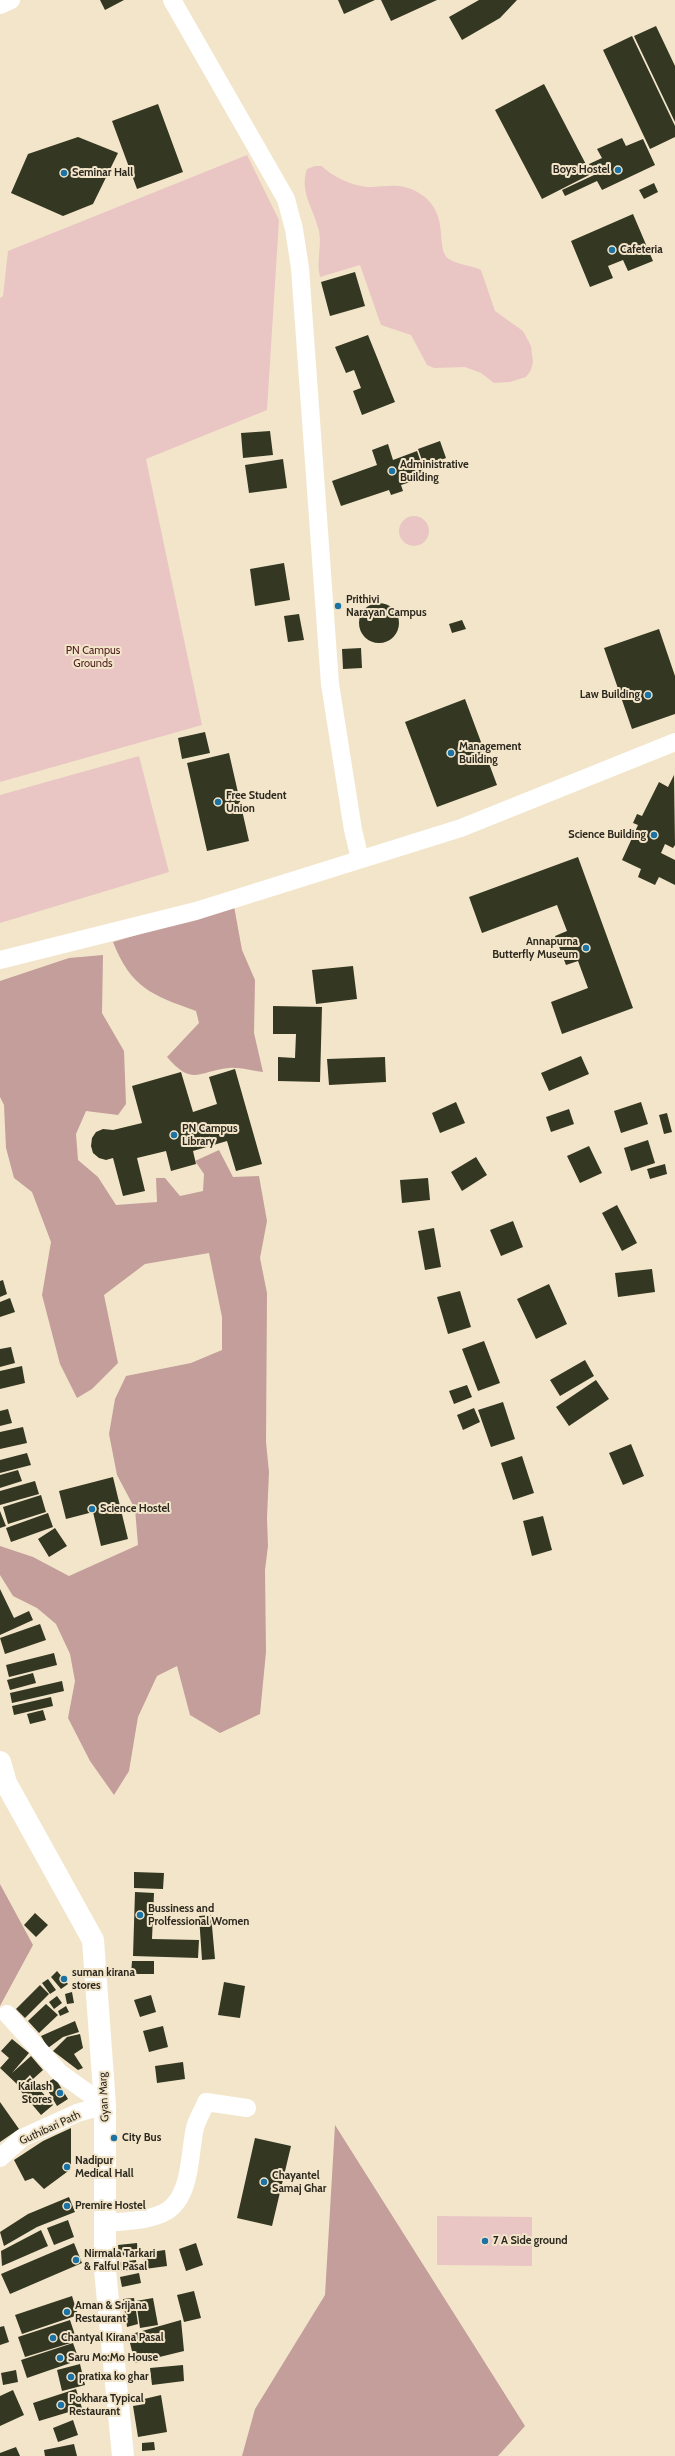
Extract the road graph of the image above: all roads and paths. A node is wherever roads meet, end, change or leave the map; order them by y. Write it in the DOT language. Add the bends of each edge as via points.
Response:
graph roads {
  1 [pos="11,0"];
  2 [pos="172,0"];
  3 [pos="0,5"];
  4 [pos="675,742"];
  5 [pos="360,859"];
  6 [pos="0,960"];
  7 [pos="0,1762"];
  8 [pos="7,2014"];
  9 [pos="105,2105"];
  10 [pos="246,2108"];
  11 [pos="0,2158"];
  12 [pos="106,2223"];
  13 [pos="123,2456"];
  1 -- 3 [label="street"];
  2 -- 5 [label="street" via="286,200 294,229 300,268 330,684"];
  4 -- 5 [label="street" via="461,828"];
  5 -- 6 [label="street" via="196,911"];
  7 -- 9 [label="main road, Gyan Marg" via="6,1783 93,1940"];
  8 -- 9 [label="street" via="60,2073"];
  9 -- 11 [label="street, Guthibari Path" via="76,2113 22,2138"];
  9 -- 12 [label="main road, Gyan Marg"];
  10 -- 12 [label="street" via="206,2102 195,2127 182,2192 167,2211 137,2220"];
  12 -- 13 [label="main road, Gyan Marg" via="105,2270"];
}
